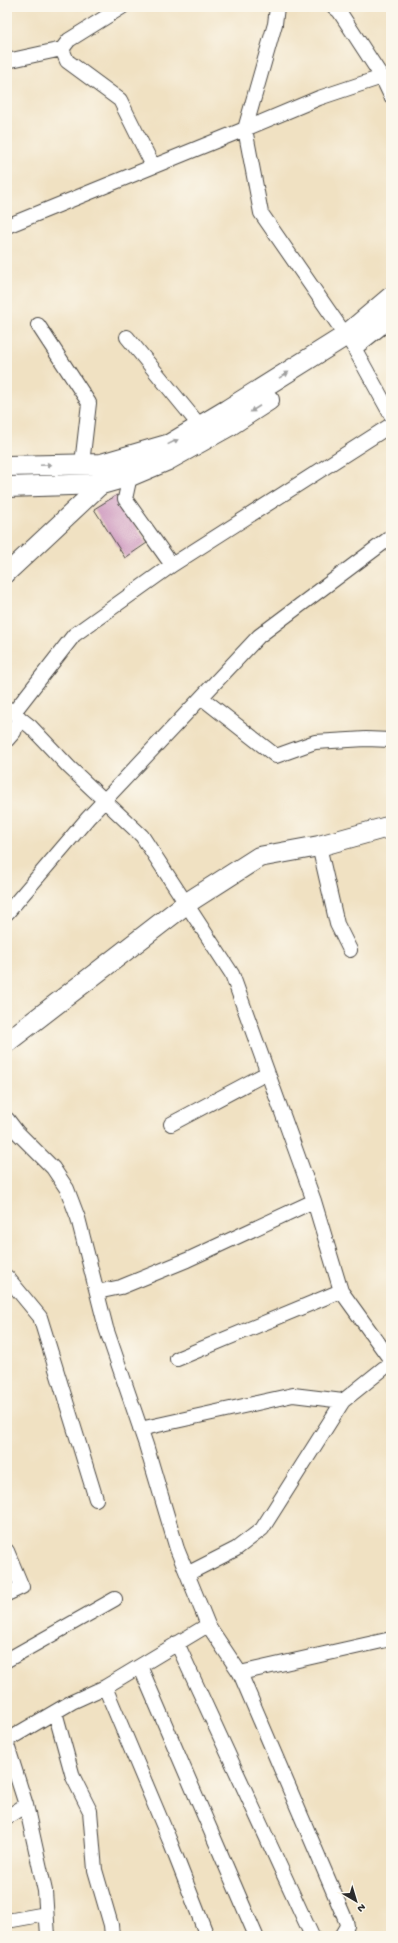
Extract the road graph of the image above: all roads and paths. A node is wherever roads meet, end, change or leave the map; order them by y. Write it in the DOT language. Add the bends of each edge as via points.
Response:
graph roads {
  1 [pos="122,7"];
  2 [pos="277,7"];
  3 [pos="340,8"];
  4 [pos="62,49"];
  5 [pos="7,61"];
  6 [pos="382,76"];
  7 [pos="391,96"];
  8 [pos="245,129"];
  9 [pos="153,166"];
  10 [pos="7,226"];
  11 [pos="391,297"];
  12 [pos="391,316"];
  13 [pos="38,325"];
  14 [pos="127,337"];
  15 [pos="349,341"];
  16 [pos="391,415"];
  17 [pos="391,425"];
  18 [pos="200,426"];
  19 [pos="82,464"];
  20 [pos="7,466"];
  21 [pos="130,476"];
  22 [pos="102,484"];
  23 [pos="7,487"];
  24 [pos="391,537"];
  25 [pos="172,565"];
  26 [pos="7,573"];
  27 [pos="202,698"];
  28 [pos="7,708"];
  29 [pos="19,717"];
  30 [pos="7,740"];
  31 [pos="391,740"];
  32 [pos="105,799"];
  33 [pos="391,826"];
  34 [pos="319,846"];
  35 [pos="187,903"];
  36 [pos="7,913"];
  37 [pos="350,950"];
  38 [pos="7,1042"];
  39 [pos="266,1073"];
  40 [pos="7,1119"];
  41 [pos="171,1124"];
  42 [pos="314,1201"];
  43 [pos="7,1276"];
  44 [pos="341,1291"];
  45 [pos="97,1292"];
  46 [pos="177,1359"];
  47 [pos="389,1363"];
  48 [pos="343,1401"];
  49 [pos="140,1429"];
  50 [pos="96,1499"];
  51 [pos="7,1551"];
  52 [pos="187,1574"];
  53 [pos="7,1594"];
  54 [pos="115,1599"];
  55 [pos="208,1625"];
  56 [pos="391,1639"];
  57 [pos="177,1644"];
  58 [pos="7,1660"];
  59 [pos="140,1666"];
  60 [pos="240,1673"];
  61 [pos="105,1687"];
  62 [pos="54,1712"];
  63 [pos="7,1740"];
  64 [pos="7,1746"];
  65 [pos="26,1805"];
  66 [pos="7,1817"];
  67 [pos="46,1914"];
  68 [pos="7,1921"];
  69 [pos="48,1936"];
  70 [pos="112,1936"];
  71 [pos="207,1936"];
  72 [pos="256,1936"];
  73 [pos="312,1936"];
  74 [pos="340,1936"];
  1 -- 4 [label="street" via="69,40"];
  2 -- 8 [label="street" via="275,24"];
  3 -- 6 [label="street"];
  4 -- 5 [label="street"];
  4 -- 9 [label="street" via="68,60 120,100"];
  6 -- 7 [label="street"];
  6 -- 8 [label="street" via="319,98"];
  8 -- 9 [label="street"];
  8 -- 15 [label="street" via="261,213"];
  9 -- 10 [label="street"];
  11 -- 15 [label="main road"];
  12 -- 15 [label="main road"];
  13 -- 19 [label="street" via="89,403"];
  14 -- 18 [label="street"];
  15 -- 16 [label="street"];
  18 -- 15 [label="main road, one-way"];
  15 -- 21 [label="main road, one-way" via="229,426 168,460"];
  17 -- 25 [label="street"];
  19 -- 18 [label="main road, one-way" via="101,464 170,444"];
  20 -- 19 [label="main road, one-way"];
  21 -- 22 [label="main road"];
  21 -- 25 [label="street" via="125,499"];
  22 -- 23 [label="main road"];
  22 -- 26 [label="street"];
  24 -- 27 [label="street" via="259,636"];
  25 -- 29 [label="street" via="74,636 14,712"];
  27 -- 31 [label="street" via="276,756 315,742"];
  27 -- 32 [label="street"];
  28 -- 29 [label="street"];
  29 -- 30 [label="street" via="14,732"];
  29 -- 32 [label="street"];
  32 -- 35 [label="street" via="142,836"];
  32 -- 36 [label="street"];
  33 -- 34 [label="main road"];
  34 -- 35 [label="main road" via="259,857"];
  34 -- 37 [label="street" via="337,924"];
  35 -- 38 [label="main road"];
  35 -- 39 [label="street" via="232,974"];
  39 -- 41 [label="street"];
  39 -- 42 [label="street"];
  40 -- 45 [label="street" via="53,1168 67,1189 78,1218"];
  42 -- 44 [label="street"];
  42 -- 45 [label="street" via="187,1260 121,1287"];
  43 -- 50 [label="street" via="40,1317"];
  44 -- 46 [label="street"];
  44 -- 47 [label="street"];
  45 -- 49 [label="street" via="106,1328"];
  47 -- 48 [label="street"];
  48 -- 49 [label="street" via="293,1395"];
  48 -- 52 [label="street" via="262,1529 236,1549"];
  49 -- 52 [label="street" via="176,1549"];
  51 -- 53 [label="street" via="22,1587"];
  52 -- 55 [label="street"];
  54 -- 58 [label="street"];
  55 -- 57 [label="street"];
  55 -- 60 [label="street"];
  56 -- 60 [label="street"];
  57 -- 59 [label="street"];
  57 -- 73 [label="street"];
  59 -- 61 [label="street"];
  59 -- 72 [label="street"];
  60 -- 74 [label="street" via="346,1921"];
  61 -- 62 [label="street"];
  61 -- 71 [label="street"];
  62 -- 63 [label="street"];
  62 -- 70 [label="street" via="73,1777 90,1811 95,1870"];
  64 -- 65 [label="street"];
  65 -- 66 [label="street"];
  65 -- 67 [label="street" via="45,1891"];
  67 -- 68 [label="street"];
  67 -- 69 [label="street"];
}
